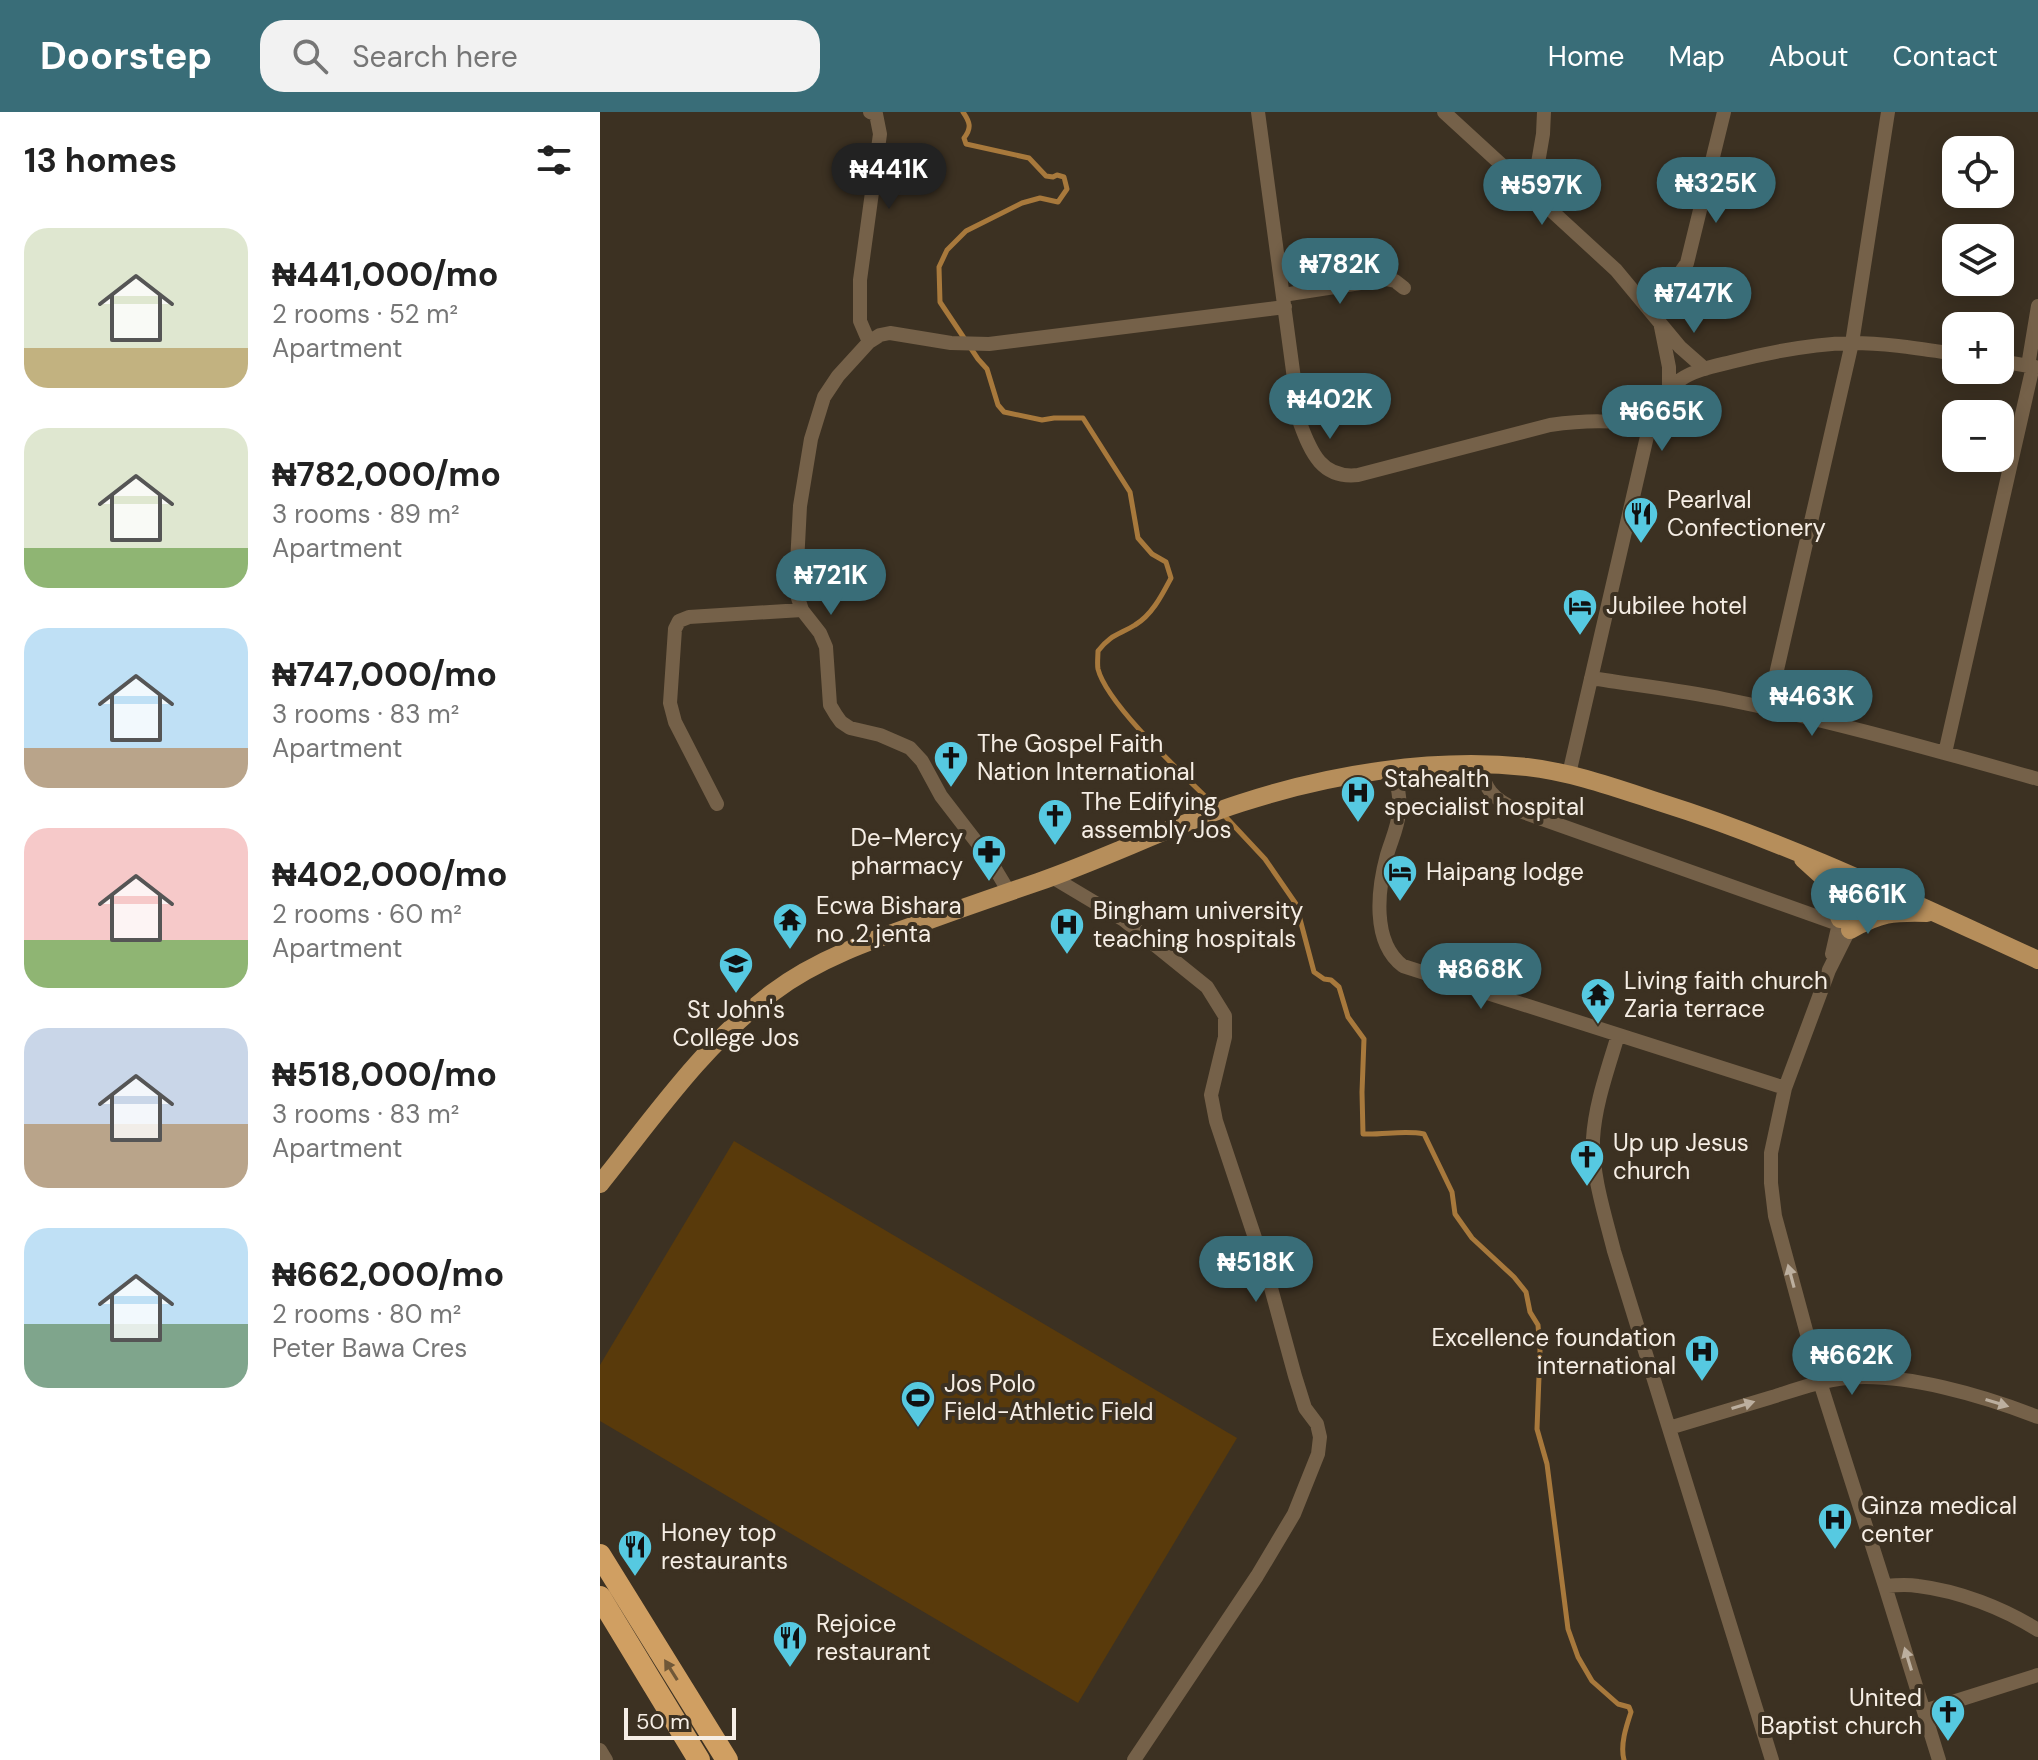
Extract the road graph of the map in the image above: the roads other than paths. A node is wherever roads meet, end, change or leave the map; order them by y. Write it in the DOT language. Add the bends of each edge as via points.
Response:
graph roads {
  1 [pos="870,112"];
  2 [pos="1258,112"];
  3 [pos="1444,112"];
  4 [pos="1544,112"];
  5 [pos="1724,112"];
  6 [pos="1888,112"];
  7 [pos="1533,192"];
  8 [pos="1404,288"];
  9 [pos="1284,301"];
  10 [pos="2038,306"];
  11 [pos="1656,318"];
  12 [pos="869,342"];
  13 [pos="1852,343"];
  14 [pos="1942,352"];
  15 [pos="2033,366"];
  16 [pos="1705,369"];
  17 [pos="1669,389"];
  18 [pos="1649,426"];
  19 [pos="802,610"];
  20 [pos="1591,678"];
  21 [pos="1768,709"];
  22 [pos="1945,753"];
  23 [pos="1478,763"];
  24 [pos="1393,769"];
  25 [pos="1569,774"];
  26 [pos="2038,779"];
  27 [pos="717,804"];
  28 [pos="1788,848"];
  29 [pos="1855,875"];
  30 [pos="1052,877"];
  31 [pos="1872,884"];
  32 [pos="1009,892"];
  33 [pos="1937,913"];
  34 [pos="1843,924"];
  35 [pos="2038,960"];
  36 [pos="1618,1035"];
  37 [pos="1785,1088"];
  38 [pos="600,1184"];
  39 [pos="1820,1382"];
  40 [pos="2038,1417"];
  41 [pos="1669,1428"];
  42 [pos="600,1555"];
  43 [pos="1885,1586"];
  44 [pos="603,1610"];
  45 [pos="2038,1630"];
  46 [pos="2038,1675"];
  47 [pos="1924,1711"];
  48 [pos="600,1750"];
  49 [pos="606,1760"];
  50 [pos="699,1760"];
  51 [pos="727,1760"];
  52 [pos="1134,1760"];
  53 [pos="1772,1760"];
  54 [pos="1939,1760"];
  1 -- 12 [label="street" via="876,114 880,134 860,280 860,321"];
  2 -- 9 [label="street"];
  3 -- 7 [label="street"];
  4 -- 7 [label="street"];
  5 -- 11 [label="street" via="1687,263"];
  6 -- 13 [label="street"];
  7 -- 11 [label="street" via="1616,270"];
  8 -- 9 [label="street" via="1386,279"];
  9 -- 12 [label="street" via="989,344 890,333"];
  9 -- 18 [label="street" via="1300,423 1321,464 1336,475 1358,475 1550,425 1598,420"];
  10 -- 15 [label="street"];
  11 -- 16 [label="street"];
  11 -- 17 [label="street"];
  12 -- 19 [label="street" via="824,397 811,439 800,506 796,583"];
  13 -- 14 [label="street"];
  13 -- 16 [label="street"];
  13 -- 21 [label="street"];
  15 -- 22 [label="street"];
  16 -- 17 [label="street"];
  17 -- 18 [label="street"];
  18 -- 20 [label="street"];
  19 -- 27 [label="street" via="689,617 675,629 670,703"];
  19 -- 32 [label="street" via="826,647 830,705 841,722 910,748"];
  20 -- 21 [label="street"];
  20 -- 25 [label="street"];
  21 -- 22 [label="street"];
  22 -- 26 [label="street"];
  23 -- 24 [label="main road"];
  23 -- 25 [label="main road"];
  23 -- 34 [label="street" via="1491,795 1517,810"];
  24 -- 30 [label="main road" via="1243,802"];
  24 -- 36 [label="street" via="1399,814 1383,874 1380,919 1395,960"];
  25 -- 28 [label="main road"];
  28 -- 29 [label="main road"];
  28 -- 34 [label="main road" via="1824,878"];
  29 -- 31 [label="main road"];
  29 -- 34 [label="street"];
  30 -- 32 [label="main road"];
  30 -- 52 [label="street" via="1124,920 1207,987 1225,1016 1211,1095 1216,1121 1305,1408 1320,1437 1294,1514"];
  31 -- 33 [label="main road"];
  31 -- 34 [label="street"];
  32 -- 38 [label="main road" via="863,945 775,991 696,1065"];
  33 -- 34 [label="main road" via="1898,912"];
  33 -- 35 [label="main road"];
  34 -- 37 [label="street"];
  36 -- 37 [label="street"];
  36 -- 41 [label="street" via="1597,1111 1595,1162 1614,1251"];
  39 -- 37 [label="street, one-way" via="1775,1216 1771,1183 1771,1153"];
  39 -- 40 [label="street, one-way" via="1850,1378 1925,1384"];
  41 -- 39 [label="street, one-way"];
  39 -- 43 [label="street"];
  41 -- 53 [label="street"];
  51 -- 42 [label="highway, one-way"];
  43 -- 45 [label="street" via="1945,1591"];
  47 -- 43 [label="street, one-way"];
  44 -- 50 [label="highway"];
  46 -- 47 [label="street"];
  47 -- 54 [label="street"];
  48 -- 49 [label="street"];
}
